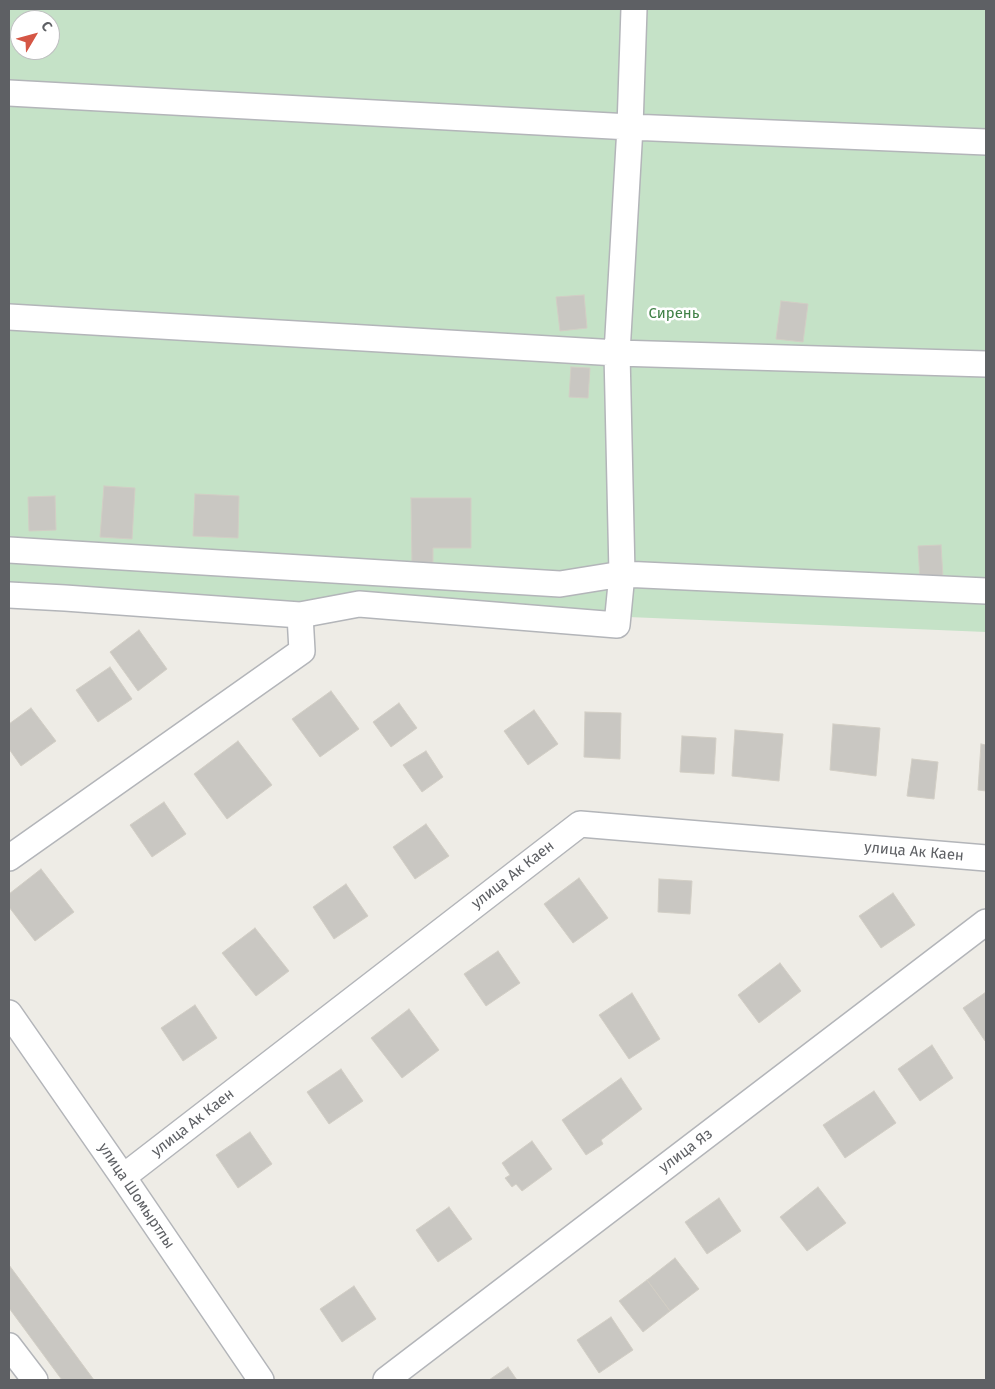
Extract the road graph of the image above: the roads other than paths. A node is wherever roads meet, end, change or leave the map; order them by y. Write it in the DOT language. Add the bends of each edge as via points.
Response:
graph roads {
  1 [pos="634,9"];
  2 [pos="9,93"];
  3 [pos="630,127"];
  4 [pos="986,142"];
  5 [pos="9,317"];
  6 [pos="616,353"];
  7 [pos="986,364"];
  8 [pos="9,550"];
  9 [pos="622,574"];
  10 [pos="986,591"];
  11 [pos="9,595"];
  12 [pos="300,615"];
  13 [pos="9,858"];
  14 [pos="986,858"];
  15 [pos="986,922"];
  16 [pos="9,1013"];
  17 [pos="124,1177"];
  18 [pos="9,1346"];
  19 [pos="35,1380"];
  20 [pos="261,1380"];
  21 [pos="386,1380"];
  1 -- 3 [label="street"];
  2 -- 3 [label="street"];
  3 -- 4 [label="street"];
  3 -- 6 [label="street"];
  5 -- 6 [label="street"];
  6 -- 7 [label="street"];
  6 -- 9 [label="street"];
  8 -- 9 [label="street" via="560,584"];
  9 -- 10 [label="street"];
  9 -- 12 [label="street" via="617,625 359,604"];
  11 -- 12 [label="street"];
  12 -- 13 [label="street" via="302,651"];
  14 -- 17 [label="street, улица Ак Каен" via="580,824"];
  15 -- 21 [label="street, улица Яз"];
  16 -- 17 [label="street, улица Шомыртлы"];
  17 -- 20 [label="street, улица Шомыртлы"];
  18 -- 19 [label="street"];
}
